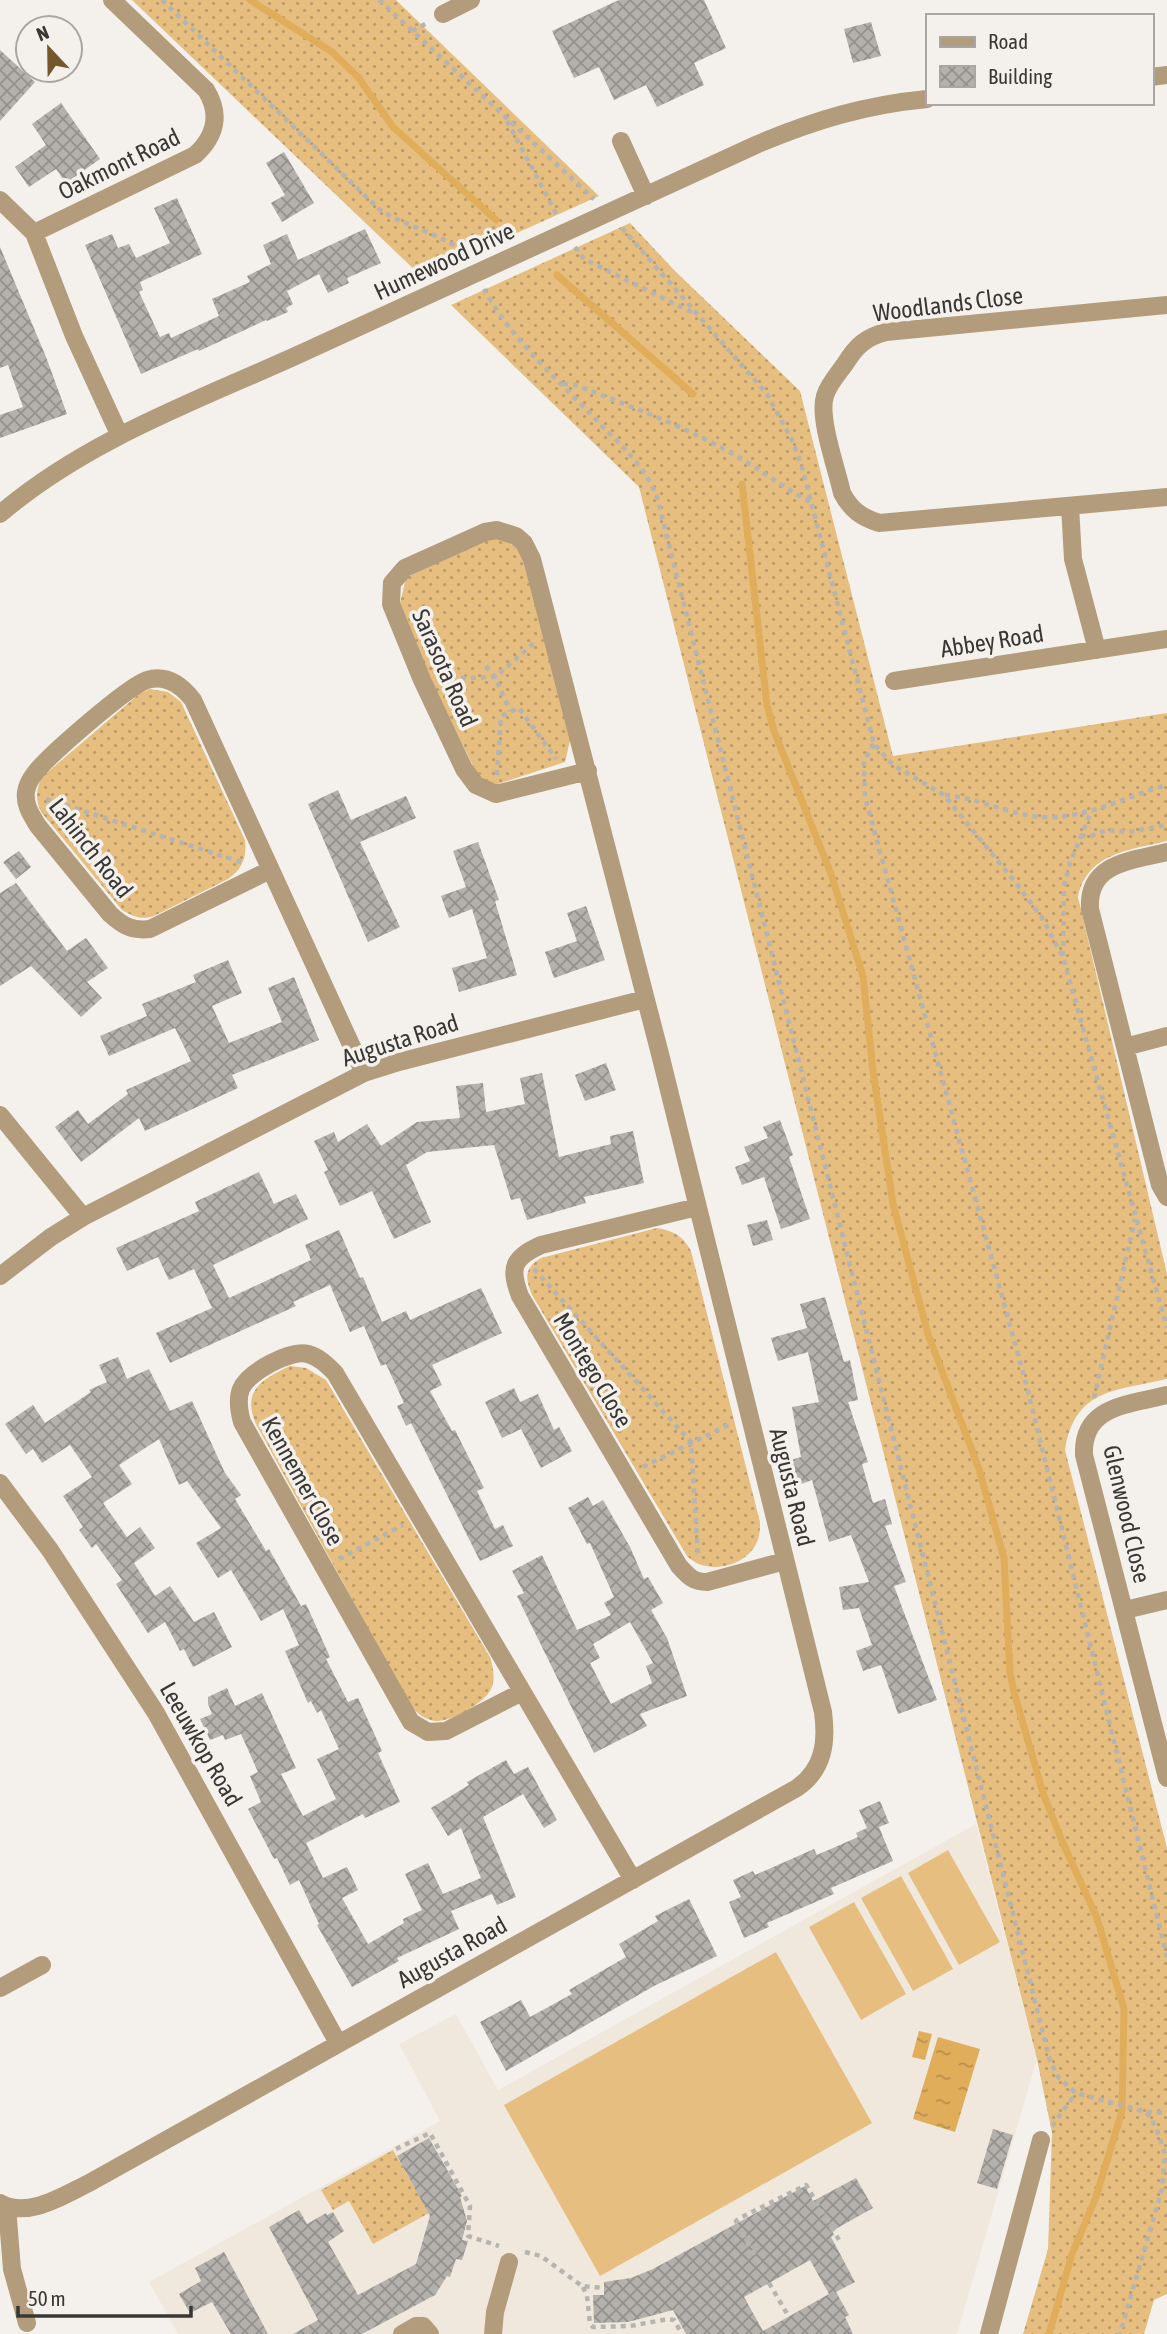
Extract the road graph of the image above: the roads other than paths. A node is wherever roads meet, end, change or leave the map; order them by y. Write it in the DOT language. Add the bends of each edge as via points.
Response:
graph roads {
  1 [pos="112,0"];
  2 [pos="471,0"];
  3 [pos="443,14"];
  4 [pos="926,99"];
  5 [pos="621,141"];
  6 [pos="646,196"];
  7 [pos="0,200"];
  8 [pos="34,233"];
  9 [pos="1167,305"];
  10 [pos="119,434"];
  11 [pos="1167,497"];
  12 [pos="1070,506"];
  13 [pos="0,514"];
  14 [pos="1167,639"];
  15 [pos="1097,650"];
  16 [pos="894,681"];
  17 [pos="588,771"];
  18 [pos="1167,852"];
  19 [pos="270,870"];
  20 [pos="645,999"];
  21 [pos="1167,1036"];
  22 [pos="1125,1047"];
  23 [pos="364,1073"];
  24 [pos="0,1115"];
  25 [pos="1167,1197"];
  26 [pos="697,1207"];
  27 [pos="83,1217"];
  28 [pos="0,1276"];
  29 [pos="1167,1395"];
  30 [pos="0,1483"];
  31 [pos="785,1561"];
  32 [pos="1167,1600"];
  33 [pos="1125,1610"];
  34 [pos="522,1692"];
  35 [pos="1167,1779"];
  36 [pos="633,1880"];
  37 [pos="42,1965"];
  38 [pos="0,1988"];
  39 [pos="338,2043"];
  40 [pos="1041,2140"];
  41 [pos="3,2205"];
  42 [pos="511,2253"];
  43 [pos="27,2323"];
  44 [pos="402,2334"];
  45 [pos="430,2334"];
  46 [pos="493,2334"];
  47 [pos="989,2334"];
  1 -- 8 [label="street, Oakmont Road" via="206,90 215,111 214,128 195,155"];
  2 -- 3 [label="street"];
  4 -- 6 [label="street, Humewood Drive" via="857,108 823,118"];
  5 -- 6 [label="street"];
  6 -- 10 [label="street, Humewood Drive"];
  7 -- 8 [label="street"];
  8 -- 10 [label="street"];
  9 -- 12 [label="street, Woodlands Close" via="886,332 855,348 827,391 823,416 842,493 848,505 869,520 889,524"];
  10 -- 13 [label="street, Humewood Drive" via="55,472"];
  11 -- 12 [label="street, Woodlands Close"];
  12 -- 15 [label="street" via="1073,559"];
  14 -- 15 [label="street, Abbey Road"];
  15 -- 16 [label="street, Abbey Road"];
  17 -- 17 [label="street, Sarasota Road" via="496,794 470,779 391,604 392,583 404,568 485,532 507,532 524,543"];
  17 -- 20 [label="street, Sarasota Road"];
  18 -- 22 [label="street" via="1111,867 1092,889 1090,909"];
  19 -- 19 [label="street, Lahinch Road" via="193,700 177,683 147,680 128,691 52,755 25,793 28,811 38,826 110,914 132,929 150,929"];
  19 -- 23 [label="street, Lahinch Road"];
  20 -- 23 [label="street, Augusta Road"];
  20 -- 26 [label="street, Augusta Road"];
  21 -- 22 [label="street"];
  22 -- 25 [label="street" via="1160,1185"];
  23 -- 27 [label="street, Augusta Road"];
  24 -- 27 [label="street"];
  26 -- 31 [label="street, Augusta Road"];
  26 -- 31 [label="street, Montego Close" via="541,1245 522,1256 513,1271 520,1296 679,1566 697,1582"];
  27 -- 28 [label="street, Augusta Road"];
  29 -- 33 [label="street, Glenwood Close" via="1107,1410 1086,1433 1084,1455"];
  30 -- 39 [label="street, Leeuwkop Road" via="50,1550 156,1713"];
  31 -- 36 [label="street, Augusta Road" via="824,1720 824,1746 816,1771 797,1787"];
  32 -- 33 [label="street"];
  33 -- 35 [label="street, Glenwood Close"];
  34 -- 34 [label="street, Kennemer Close" via="446,1731 418,1728 404,1713 242,1422 241,1388 247,1379 298,1352 310,1354 335,1373"];
  34 -- 36 [label="street, Kennemer Close"];
  36 -- 39 [label="street, Augusta Road"];
  37 -- 38 [label="street"];
  39 -- 41 [label="street, Augusta Road" via="89,2183 36,2207"];
  40 -- 47 [label="street"];
  41 -- 43 [label="street" via="12,2269"];
  42 -- 46 [label="street"];
  44 -- 45 [label="street" via="416,2326"];
}
